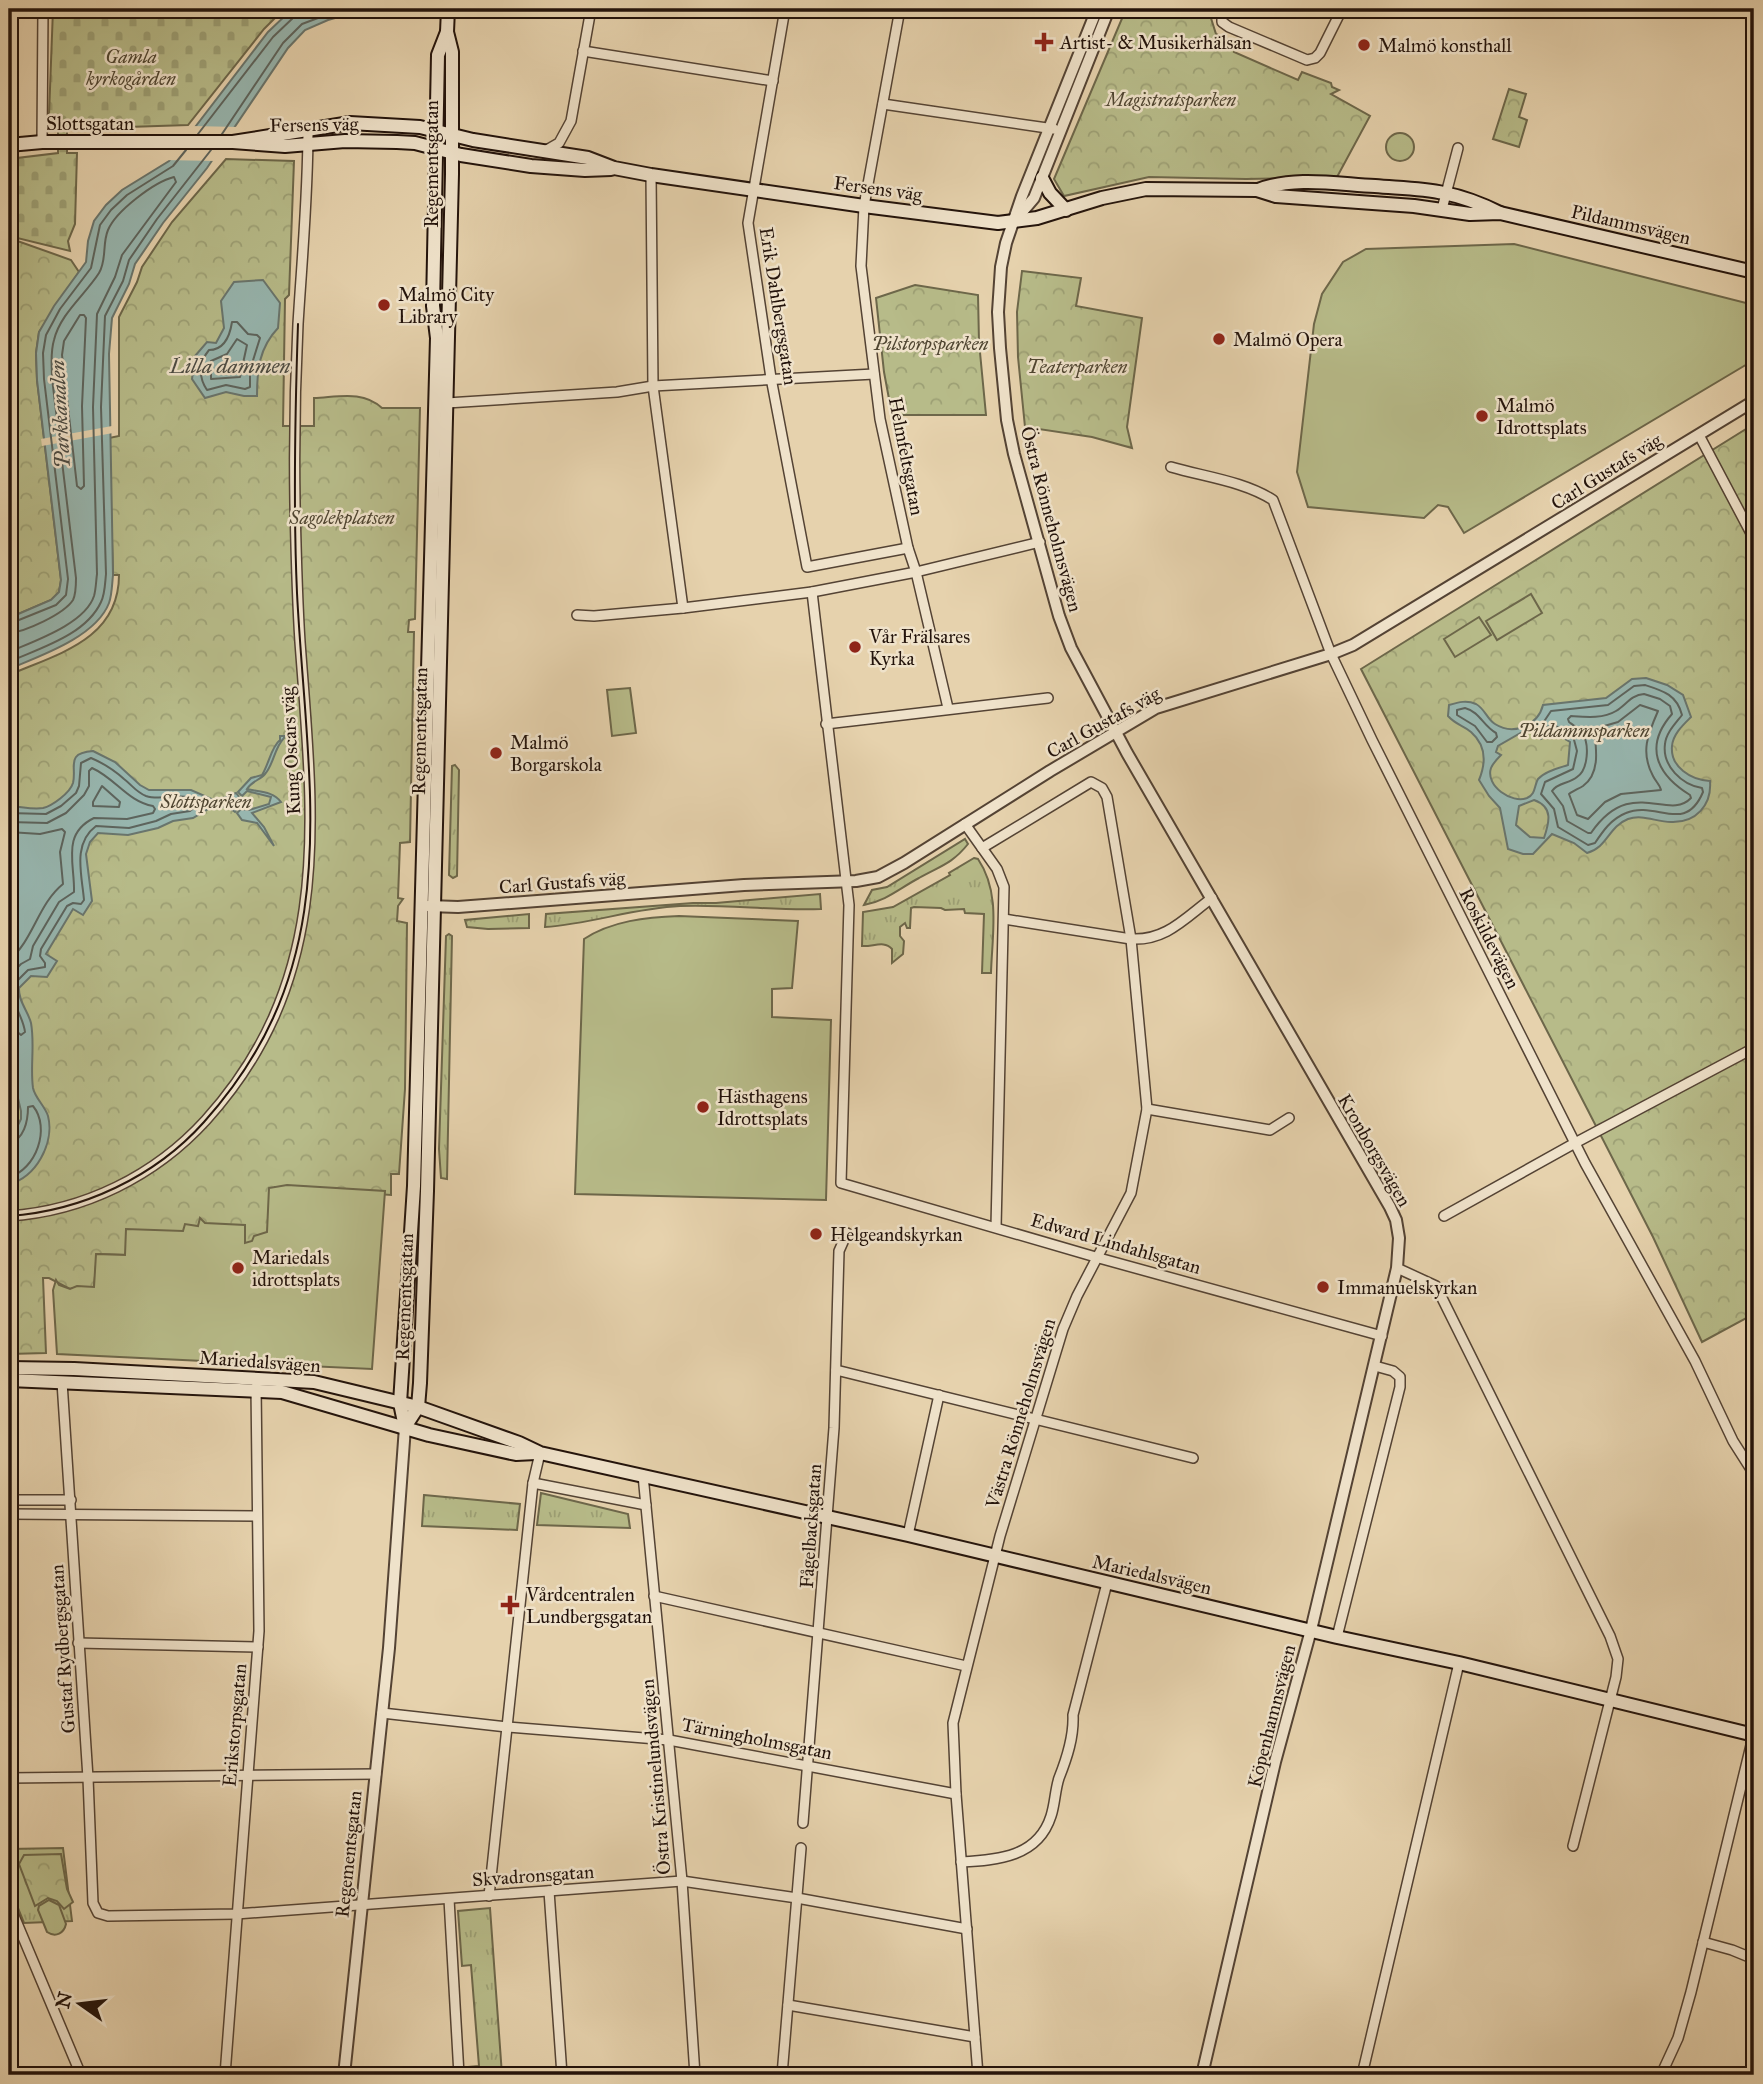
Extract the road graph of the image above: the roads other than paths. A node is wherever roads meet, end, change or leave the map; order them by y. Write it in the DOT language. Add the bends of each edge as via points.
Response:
graph roads {
  1 [pos="43,9"];
  2 [pos="448,9"];
  3 [pos="591,9"];
  4 [pos="786,9"];
  5 [pos="900,9"];
  6 [pos="1097,9"];
  7 [pos="1109,9"];
  8 [pos="1222,9"];
  9 [pos="1342,9"];
  10 [pos="447,32"];
  11 [pos="583,51"];
  12 [pos="773,81"];
  13 [pos="883,104"];
  14 [pos="1054,129"];
  15 [pos="308,130"];
  16 [pos="436,132"];
  17 [pos="452,135"];
  18 [pos="42,142"];
  19 [pos="233,142"];
  20 [pos="9,145"];
  21 [pos="308,145"];
  22 [pos="436,148"];
  23 [pos="1458,148"];
  24 [pos="452,152"];
  25 [pos="548,152"];
  26 [pos="614,168"];
  27 [pos="651,175"];
  28 [pos="1042,178"];
  29 [pos="753,190"];
  30 [pos="1257,190"];
  31 [pos="1444,192"];
  32 [pos="864,206"];
  33 [pos="1066,209"];
  34 [pos="1442,209"];
  35 [pos="1500,213"];
  36 [pos="1013,223"];
  37 [pos="1754,272"];
  38 [pos="874,374"];
  39 [pos="771,378"];
  40 [pos="653,386"];
  41 [pos="1754,401"];
  42 [pos="447,403"];
  43 [pos="1699,435"];
  44 [pos="1171,467"];
  45 [pos="1754,538"];
  46 [pos="1040,542"];
  47 [pos="908,548"];
  48 [pos="916,572"];
  49 [pos="812,592"];
  50 [pos="682,608"];
  51 [pos="577,615"];
  52 [pos="1331,654"];
  53 [pos="1048,698"];
  54 [pos="948,708"];
  55 [pos="826,724"];
  56 [pos="1116,730"];
  57 [pos="965,824"];
  58 [pos="982,848"];
  59 [pos="846,881"];
  60 [pos="1212,898"];
  61 [pos="428,906"];
  62 [pos="1004,919"];
  63 [pos="1131,939"];
  64 [pos="1754,1048"];
  65 [pos="1147,1109"];
  66 [pos="1289,1118"];
  67 [pos="1575,1143"];
  68 [pos="9,1216"];
  69 [pos="1444,1216"];
  70 [pos="996,1227"];
  71 [pos="847,1233"];
  72 [pos="1099,1258"];
  73 [pos="1397,1268"];
  74 [pos="1382,1336"];
  75 [pos="1375,1366"];
  76 [pos="9,1368"];
  77 [pos="836,1370"];
  78 [pos="9,1380"];
  79 [pos="62,1382"];
  80 [pos="256,1384"];
  81 [pos="939,1395"];
  82 [pos="400,1403"];
  83 [pos="418,1408"];
  84 [pos="1036,1420"];
  85 [pos="405,1427"];
  86 [pos="540,1453"];
  87 [pos="1192,1458"];
  88 [pos="1754,1474"];
  89 [pos="643,1475"];
  90 [pos="533,1483"];
  91 [pos="9,1500"];
  92 [pos="71,1500"];
  93 [pos="646,1506"];
  94 [pos="9,1514"];
  95 [pos="72,1514"];
  96 [pos="257,1516"];
  97 [pos="828,1518"];
  98 [pos="908,1535"];
  99 [pos="995,1556"];
  100 [pos="1107,1583"];
  101 [pos="654,1596"];
  102 [pos="1311,1630"];
  103 [pos="819,1633"];
  104 [pos="1337,1637"];
  105 [pos="78,1643"];
  106 [pos="258,1647"];
  107 [pos="1459,1663"];
  108 [pos="966,1666"];
  109 [pos="1610,1699"];
  110 [pos="382,1713"];
  111 [pos="507,1727"];
  112 [pos="1754,1735"];
  113 [pos="669,1740"];
  114 [pos="808,1765"];
  115 [pos="376,1774"];
  116 [pos="247,1775"];
  117 [pos="9,1778"];
  118 [pos="88,1778"];
  119 [pos="956,1794"];
  120 [pos="803,1823"];
  121 [pos="1573,1846"];
  122 [pos="801,1848"];
  123 [pos="961,1862"];
  124 [pos="682,1881"];
  125 [pos="549,1892"];
  126 [pos="489,1896"];
  127 [pos="797,1898"];
  128 [pos="449,1899"];
  129 [pos="9,1903"];
  130 [pos="361,1905"];
  131 [pos="98,1913"];
  132 [pos="236,1914"];
  133 [pos="967,1929"];
  134 [pos="1703,1942"];
  135 [pos="1754,1959"];
  136 [pos="788,2004"];
  137 [pos="975,2037"];
  138 [pos="81,2075"];
  139 [pos="225,2075"];
  140 [pos="344,2075"];
  141 [pos="459,2075"];
  142 [pos="562,2075"];
  143 [pos="695,2075"];
  144 [pos="782,2075"];
  145 [pos="978,2075"];
  146 [pos="1202,2075"];
  147 [pos="1362,2075"];
  148 [pos="1661,2075"];
  1 -- 18 [label="street"];
  2 -- 10 [label="main road, Regementsgatan"];
  3 -- 11 [label="street"];
  4 -- 12 [label="street, Erik Dahlbergsgatan"];
  5 -- 13 [label="street, Helmfeltsgatan"];
  6 -- 14 [label="street, Östra Rönneholmsvägen"];
  7 -- 14 [label="street, Östra Rönneholmsvägen"];
  8 -- 9 [label="street" via="1223,22 1229,27 1311,60 1320,53"];
  10 -- 16 [label="main road, Regementsgatan" via="438,55"];
  10 -- 17 [label="main road, Regementsgatan" via="452,52"];
  11 -- 12 [label="street"];
  11 -- 25 [label="street" via="571,121 559,144"];
  12 -- 29 [label="street, Erik Dahlbergsgatan"];
  13 -- 14 [label="street"];
  13 -- 32 [label="street, Helmfeltsgatan"];
  14 -- 28 [label="street, Östra Rönneholmsvägen"];
  14 -- 36 [label="street, Östra Rönneholmsvägen"];
  15 -- 16 [label="main road, Fersens väg" via="350,123"];
  15 -- 19 [label="main road, Fersens väg"];
  15 -- 21 [label="street, Kung Oscars väg"];
  16 -- 17 [label="main road, Fersens väg"];
  16 -- 22 [label="main road, Regementsgatan"];
  17 -- 24 [label="main road, Regementsgatan"];
  17 -- 25 [label="main road"];
  18 -- 19 [label="main road, Slottsgatan"];
  18 -- 20 [label="main road, Slottsgatan"];
  19 -- 21 [label="main road, Fersens väg"];
  21 -- 22 [label="main road, Fersens väg" via="397,142"];
  21 -- 68 [label="street, Kung Oscars väg" via="294,423 297,592 310,830 305,910 290,977 275,1018 248,1064 210,1116 180,1145 151,1168 97,1196 39,1213"];
  22 -- 24 [label="main road, Fersens väg"];
  22 -- 61 [label="main road, Regementsgatan"];
  23 -- 31 [label="street"];
  24 -- 26 [label="main road, Fersens väg" via="531,166"];
  24 -- 42 [label="main road, Regementsgatan"];
  25 -- 26 [label="main road, Fersens väg" via="588,158"];
  26 -- 27 [label="main road, Fersens väg"];
  27 -- 29 [label="main road, Fersens väg"];
  27 -- 40 [label="street"];
  28 -- 33 [label="main road"];
  28 -- 36 [label="street, Östra Rönneholmsvägen" via="1034,198"];
  29 -- 32 [label="main road, Fersens väg"];
  29 -- 39 [label="street, Erik Dahlbergsgatan" via="748,223"];
  30 -- 31 [label="main road, Pildammsvägen" via="1311,182"];
  30 -- 33 [label="main road, Pildammsvägen" via="1146,189"];
  30 -- 34 [label="main road, Pildammsvägen" via="1276,196"];
  31 -- 34 [label="street"];
  31 -- 35 [label="main road, Pildammsvägen"];
  32 -- 36 [label="main road, Fersens väg"];
  32 -- 38 [label="street, Helmfeltsgatan" via="861,266"];
  33 -- 36 [label="main road, Pildammsvägen"];
  34 -- 35 [label="main road, Pildammsvägen"];
  35 -- 37 [label="main road, Pildammsvägen"];
  36 -- 46 [label="street, Östra Rönneholmsvägen" via="1001,267 1000,348 1014,454"];
  38 -- 39 [label="street"];
  38 -- 47 [label="street, Helmfeltsgatan"];
  39 -- 40 [label="street"];
  39 -- 47 [label="street, Erik Dahlbergsgatan" via="807,567"];
  40 -- 42 [label="street"];
  40 -- 50 [label="street"];
  41 -- 43 [label="street, Carl Gustafs väg"];
  42 -- 61 [label="main road, Regementsgatan"];
  43 -- 45 [label="street"];
  43 -- 52 [label="street, Carl Gustafs väg" via="1353,645"];
  44 -- 52 [label="street, Roskildevägen" via="1244,485 1273,500"];
  46 -- 48 [label="street"];
  46 -- 56 [label="street, Östra Rönneholmsvägen" via="1071,648"];
  47 -- 48 [label="street, Helmfeltsgatan"];
  48 -- 49 [label="street"];
  48 -- 54 [label="street, Helmfeltsgatan"];
  49 -- 50 [label="street"];
  49 -- 55 [label="street"];
  50 -- 51 [label="street"];
  52 -- 56 [label="street, Carl Gustafs väg" via="1156,708"];
  52 -- 67 [label="street, Roskildevägen"];
  53 -- 54 [label="street"];
  54 -- 55 [label="street"];
  55 -- 59 [label="street"];
  56 -- 57 [label="street, Carl Gustafs väg"];
  56 -- 60 [label="street, Kronborgsvägen"];
  57 -- 58 [label="street"];
  57 -- 59 [label="street, Carl Gustafs väg" via="878,877"];
  58 -- 62 [label="street" via="1004,887"];
  58 -- 63 [label="street, Västra Rönneholmsvägen" via="1091,782 1102,788"];
  59 -- 61 [label="street, Carl Gustafs väg"];
  59 -- 70 [label="street, Edward Lindahlsgatan" via="849,919 841,1183"];
  60 -- 63 [label="street" via="1165,934"];
  60 -- 73 [label="street, Kronborgsvägen" via="1391,1207 1399,1238"];
  61 -- 82 [label="main road, Regementsgatan"];
  61 -- 83 [label="main road, Regementsgatan"];
  62 -- 63 [label="street"];
  62 -- 70 [label="street"];
  63 -- 65 [label="street, Västra Rönneholmsvägen"];
  64 -- 67 [label="street"];
  65 -- 66 [label="street" via="1270,1130"];
  65 -- 72 [label="street, Västra Rönneholmsvägen" via="1131,1192"];
  67 -- 69 [label="street"];
  67 -- 88 [label="street, Roskildevägen"];
  70 -- 72 [label="street, Edward Lindahlsgatan"];
  71 -- 77 [label="street, Fågelbacksgatan" via="839,1251"];
  72 -- 74 [label="street, Edward Lindahlsgatan"];
  72 -- 84 [label="street, Västra Rönneholmsvägen" via="1070,1311"];
  73 -- 74 [label="street, Köpenhamnsvägen"];
  73 -- 109 [label="street" via="1436,1286 1610,1636 1618,1659"];
  74 -- 75 [label="street, Köpenhamnsvägen"];
  75 -- 102 [label="street, Köpenhamnsvägen"];
  75 -- 104 [label="street" via="1393,1371 1400,1377 1400,1387"];
  76 -- 80 [label="main road, Mariedalsvägen"];
  77 -- 81 [label="street"];
  77 -- 97 [label="street, Fågelbacksgatan"];
  78 -- 79 [label="main road, Mariedalsvägen"];
  79 -- 80 [label="main road, Mariedalsvägen"];
  79 -- 92 [label="street, Gustaf Rydbergsgatan"];
  80 -- 82 [label="main road, Mariedalsvägen" via="314,1382"];
  80 -- 85 [label="main road, Mariedalsvägen"];
  80 -- 96 [label="street, Erikstorpsgatan"];
  81 -- 84 [label="street"];
  81 -- 98 [label="street"];
  82 -- 83 [label="main road, Mariedalsvägen"];
  82 -- 85 [label="main road, Regementsgatan"];
  83 -- 85 [label="main road, Regementsgatan"];
  83 -- 86 [label="main road, Mariedalsvägen"];
  84 -- 87 [label="street"];
  84 -- 99 [label="street, Västra Rönneholmsvägen"];
  85 -- 86 [label="main road, Mariedalsvägen" via="516,1454"];
  85 -- 110 [label="street, Regementsgatan"];
  86 -- 89 [label="main road, Mariedalsvägen"];
  86 -- 90 [label="street"];
  89 -- 93 [label="street, Östra Kristinelundsvägen"];
  89 -- 97 [label="main road, Mariedalsvägen"];
  90 -- 93 [label="street"];
  90 -- 111 [label="street"];
  91 -- 92 [label="street"];
  92 -- 95 [label="street, Gustaf Rydbergsgatan"];
  93 -- 101 [label="street, Östra Kristinelundsvägen"];
  94 -- 95 [label="street"];
  95 -- 96 [label="street"];
  95 -- 105 [label="street, Gustaf Rydbergsgatan"];
  96 -- 106 [label="street, Erikstorpsgatan"];
  97 -- 98 [label="main road, Mariedalsvägen"];
  97 -- 103 [label="street, Fågelbacksgatan"];
  98 -- 99 [label="main road, Mariedalsvägen"];
  99 -- 100 [label="main road, Mariedalsvägen"];
  99 -- 108 [label="street, Västra Rönneholmsvägen"];
  100 -- 102 [label="main road, Mariedalsvägen"];
  100 -- 123 [label="street" via="1073,1715 1065,1767 1046,1827 1020,1853"];
  101 -- 103 [label="street"];
  101 -- 113 [label="street, Östra Kristinelundsvägen"];
  102 -- 104 [label="main road, Mariedalsvägen"];
  102 -- 146 [label="street, Köpenhamnsvägen" via="1275,1762"];
  103 -- 108 [label="street"];
  103 -- 114 [label="street, Fågelbacksgatan"];
  104 -- 107 [label="main road, Mariedalsvägen"];
  105 -- 106 [label="street"];
  105 -- 118 [label="street, Gustaf Rydbergsgatan"];
  106 -- 116 [label="street, Erikstorpsgatan"];
  107 -- 109 [label="main road, Mariedalsvägen"];
  107 -- 147 [label="street"];
  108 -- 119 [label="street, Västra Rönneholmsvägen" via="953,1723"];
  109 -- 112 [label="main road, Mariedalsvägen"];
  109 -- 121 [label="street"];
  110 -- 111 [label="street, Tärningholmsgatan"];
  110 -- 115 [label="street, Regementsgatan"];
  111 -- 113 [label="street, Tärningholmsgatan"];
  111 -- 126 [label="street"];
  112 -- 134 [label="street"];
  113 -- 114 [label="street, Tärningholmsgatan"];
  113 -- 124 [label="street, Östra Kristinelundsvägen"];
  114 -- 119 [label="street, Tärningholmsgatan"];
  114 -- 120 [label="street, Fågelbacksgatan"];
  115 -- 116 [label="street"];
  115 -- 130 [label="street, Regementsgatan"];
  116 -- 118 [label="street"];
  116 -- 132 [label="street, Erikstorpsgatan"];
  117 -- 118 [label="street"];
  118 -- 131 [label="street, Gustaf Rydbergsgatan" via="93,1903"];
  119 -- 123 [label="street, Västra Rönneholmsvägen"];
  122 -- 127 [label="street"];
  123 -- 133 [label="street, Västra Rönneholmsvägen"];
  124 -- 125 [label="street, Skvadronsgatan"];
  124 -- 127 [label="street, Skvadronsgatan"];
  124 -- 143 [label="street, Östra Kristinelundsvägen"];
  125 -- 126 [label="street, Skvadronsgatan"];
  125 -- 142 [label="street"];
  126 -- 128 [label="street, Skvadronsgatan"];
  127 -- 133 [label="street, Skvadronsgatan"];
  127 -- 136 [label="street"];
  128 -- 130 [label="street, Skvadronsgatan"];
  128 -- 141 [label="street"];
  129 -- 138 [label="street"];
  130 -- 132 [label="street, Skvadronsgatan"];
  130 -- 140 [label="street, Regementsgatan"];
  131 -- 132 [label="street, Skvadronsgatan"];
  132 -- 139 [label="street, Erikstorpsgatan"];
  133 -- 137 [label="street, Västra Rönneholmsvägen"];
  134 -- 135 [label="street"];
  134 -- 148 [label="street" via="1678,2038"];
  136 -- 137 [label="street"];
  136 -- 144 [label="street"];
  137 -- 145 [label="street, Västra Rönneholmsvägen"];
}
